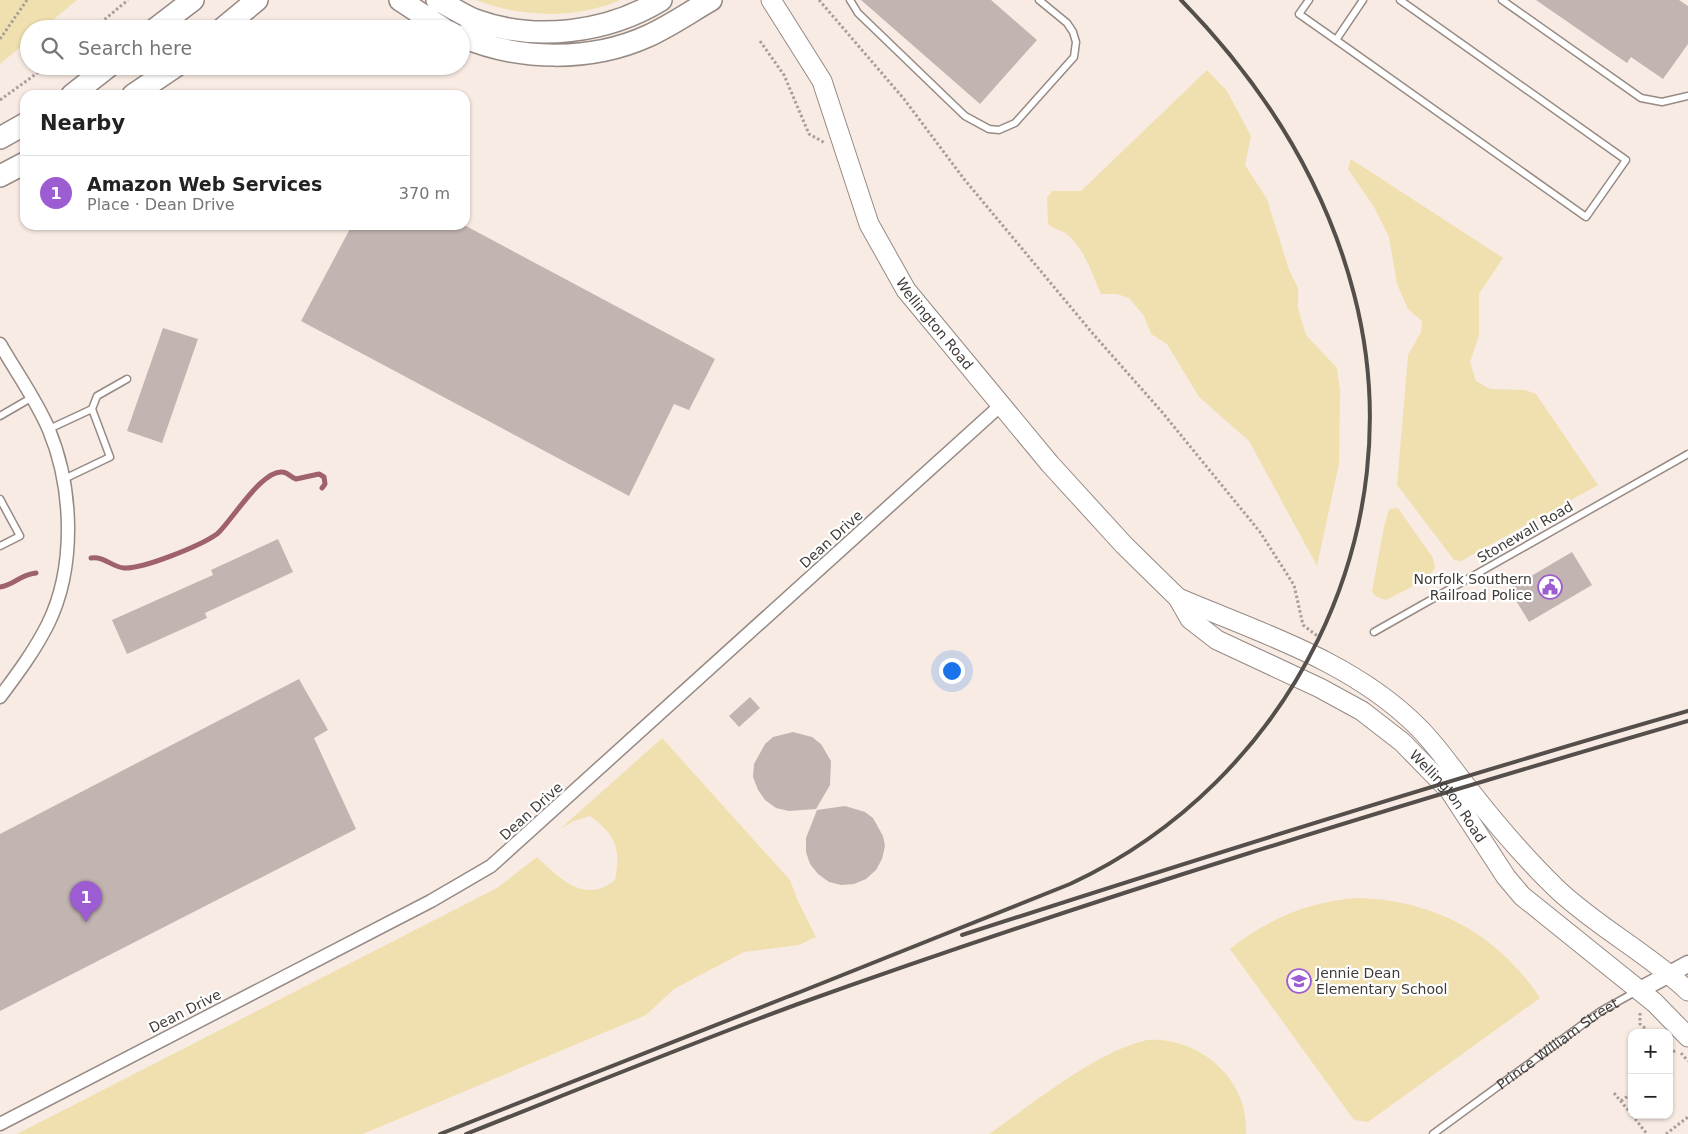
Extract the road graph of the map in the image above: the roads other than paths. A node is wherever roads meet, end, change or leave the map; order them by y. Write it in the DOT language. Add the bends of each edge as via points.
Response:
graph roads {
  1 [pos="193,0"];
  2 [pos="257,0"];
  3 [pos="400,0"];
  4 [pos="437,0"];
  5 [pos="661,0"];
  6 [pos="711,0"];
  7 [pos="771,0"];
  8 [pos="850,0"];
  9 [pos="1039,0"];
  10 [pos="1309,0"];
  11 [pos="1363,0"];
  12 [pos="1400,0"];
  13 [pos="1502,0"];
  14 [pos="167,20"];
  15 [pos="233,20"];
  16 [pos="430,20"];
  17 [pos="470,39"];
  18 [pos="1336,40"];
  19 [pos="98,75"];
  20 [pos="163,75"];
  21 [pos="78,90"];
  22 [pos="140,90"];
  23 [pos="1688,96"];
  24 [pos="20,127"];
  25 [pos="0,138"];
  26 [pos="20,165"];
  27 [pos="0,176"];
  28 [pos="0,344"];
  29 [pos="127,379"];
  30 [pos="31,398"];
  31 [pos="1001,405"];
  32 [pos="92,409"];
  33 [pos="0,416"];
  34 [pos="48,428"];
  35 [pos="1688,454"];
  36 [pos="64,479"];
  37 [pos="0,499"];
  38 [pos="0,546"];
  39 [pos="1178,598"];
  40 [pos="1374,632"];
  41 [pos="0,696"];
  42 [pos="1688,964"];
  43 [pos="1669,975"];
  44 [pos="1638,990"];
  45 [pos="1688,991"];
  46 [pos="1682,1043"];
  47 [pos="0,1124"];
  48 [pos="1433,1134"];
  1 -- 14 [label="highway"];
  2 -- 15 [label="highway"];
  3 -- 16 [label="highway"];
  4 -- 5 [label="highway" via="475,20 556,32 622,19"];
  6 -- 17 [label="highway" via="647,37 597,51 556,55 514,52"];
  7 -- 31 [label="main road, Wellington Road" via="822,81 869,224 906,290"];
  8 -- 9 [label="lane" via="858,13 965,116 988,129 999,130 1015,123 1074,57 1076,42 1073,32"];
  10 -- 18 [label="lane" via="1299,14"];
  11 -- 18 [label="lane"];
  12 -- 18 [label="lane" via="1626,160 1586,218"];
  13 -- 23 [label="lane" via="1641,98 1662,102"];
  19 -- 21 [label="highway"];
  20 -- 22 [label="highway"];
  24 -- 25 [label="highway"];
  26 -- 27 [label="highway"];
  28 -- 30 [label="street"];
  29 -- 32 [label="lane" via="97,396"];
  30 -- 33 [label="lane"];
  30 -- 34 [label="street"];
  31 -- 39 [label="main road, Wellington Road" via="1124,545"];
  31 -- 47 [label="street, Dean Drive" via="491,866 422,906"];
  32 -- 34 [label="lane"];
  32 -- 36 [label="lane" via="110,457"];
  34 -- 36 [label="street"];
  35 -- 40 [label="lane, Stonewall Road"];
  36 -- 41 [label="street" via="68,542 62,580 45,629 29,659"];
  37 -- 38 [label="lane" via="20,536"];
  39 -- 43 [label="main road, Wellington Road" via="1312,653 1392,705 1424,733 1496,824 1558,890"];
  39 -- 44 [label="main road, Wellington Road" via="1190,619 1217,640 1362,711 1396,736 1444,783 1522,896"];
  42 -- 43 [label="street, Prince William Street"];
  43 -- 44 [label="street, Prince William Street"];
  43 -- 45 [label="main road, Wellington Road"];
  44 -- 46 [label="main road, Wellington Road" via="1674,1021"];
  44 -- 48 [label="lane, Prince William Street" via="1601,1011"];
}
